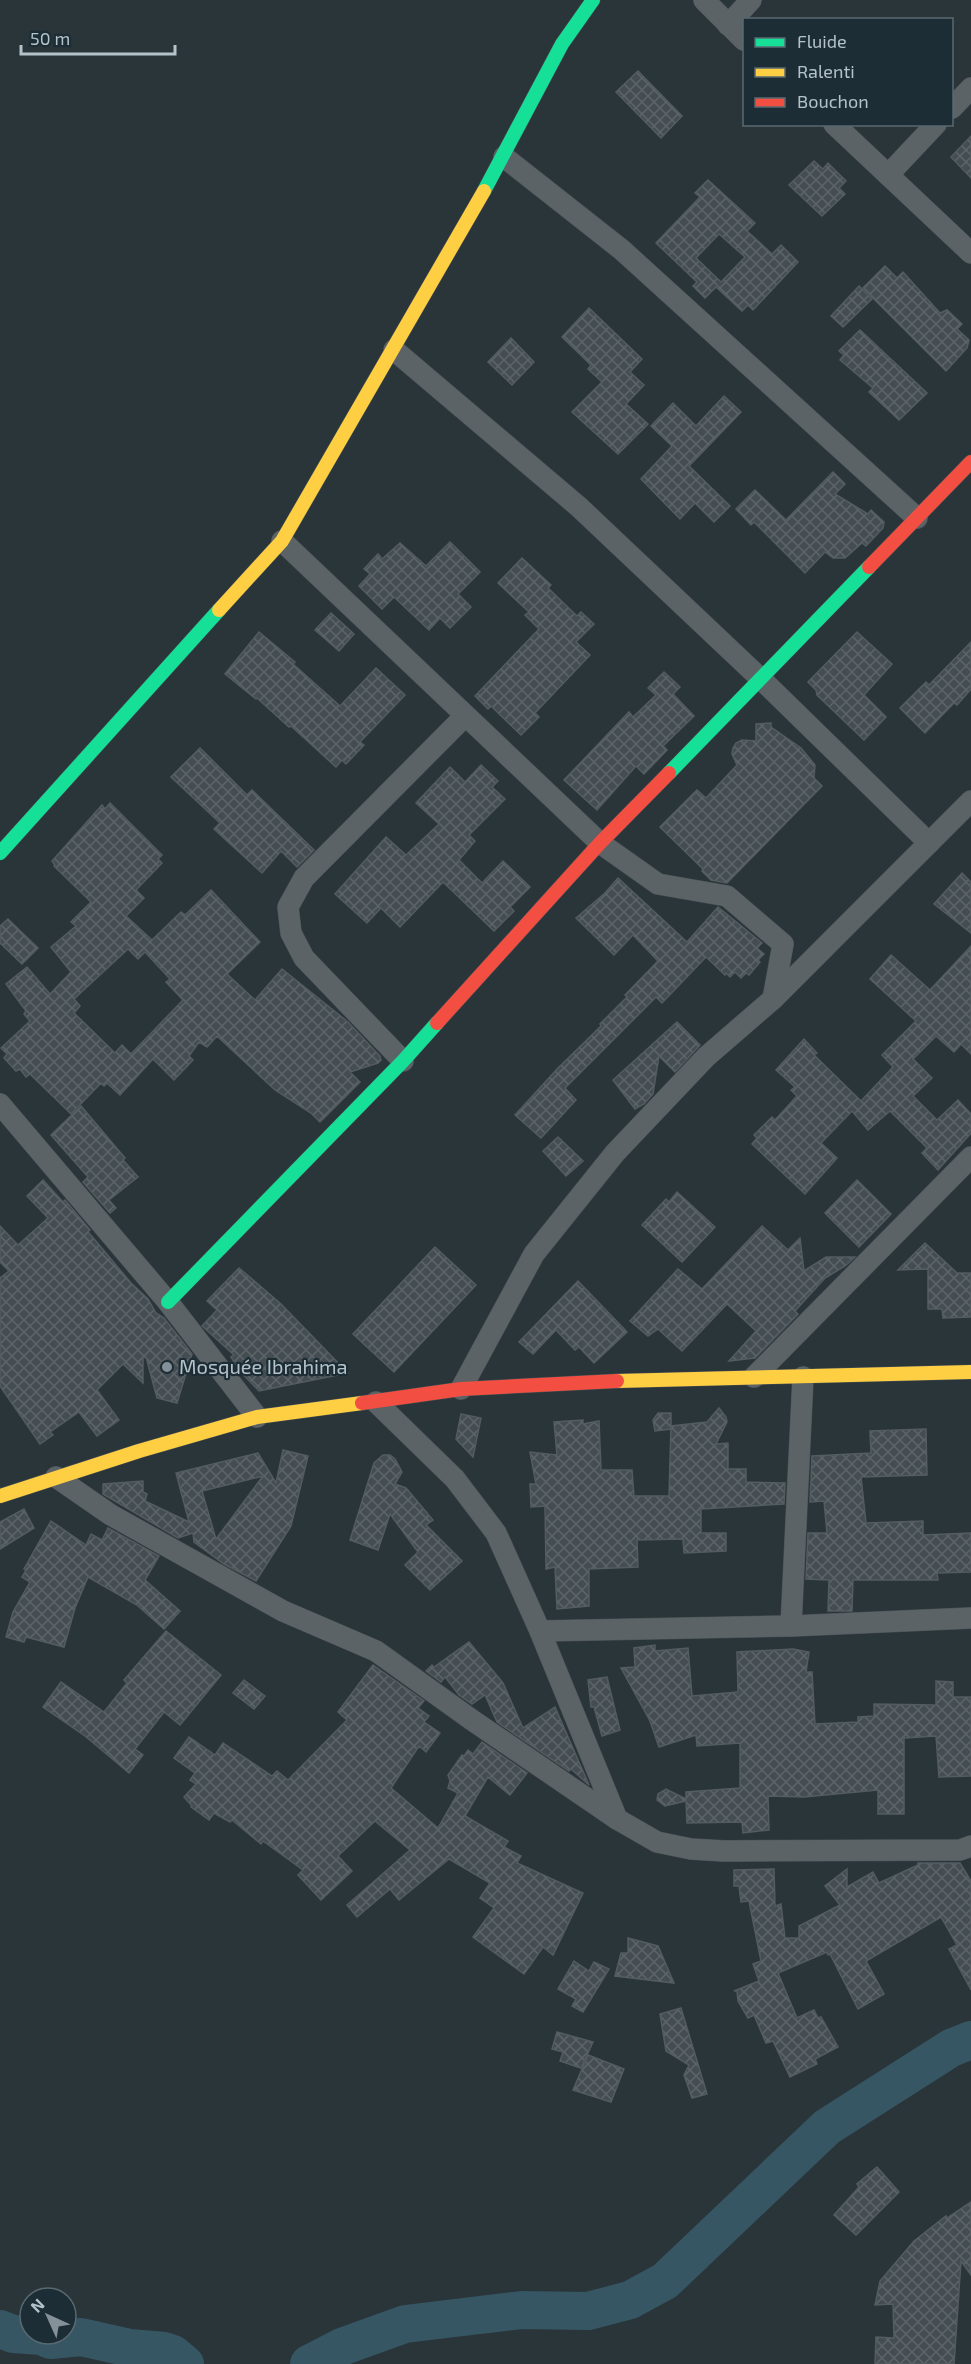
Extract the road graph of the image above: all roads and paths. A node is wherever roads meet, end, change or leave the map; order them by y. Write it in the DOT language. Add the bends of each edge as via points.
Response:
graph roads {
  1 [pos="593,0"];
  2 [pos="704,0"];
  3 [pos="751,0"];
  4 [pos="728,24"];
  5 [pos="743,39"];
  6 [pos="971,88"];
  7 [pos="953,106"];
  8 [pos="836,126"];
  9 [pos="934,126"];
  10 [pos="504,157"];
  11 [pos="888,175"];
  12 [pos="971,253"];
  13 [pos="394,350"];
  14 [pos="971,462"];
  15 [pos="917,518"];
  16 [pos="282,541"];
  17 [pos="761,679"];
  18 [pos="465,716"];
  19 [pos="971,801"];
  20 [pos="600,843"];
  21 [pos="929,843"];
  22 [pos="0,853"];
  23 [pos="773,999"];
  24 [pos="403,1061"];
  25 [pos="0,1104"];
  26 [pos="971,1157"];
  27 [pos="168,1302"];
  28 [pos="971,1372"];
  29 [pos="754,1377"];
  30 [pos="803,1377"];
  31 [pos="461,1389"];
  32 [pos="376,1402"];
  33 [pos="257,1417"];
  34 [pos="57,1477"];
  35 [pos="0,1496"];
  36 [pos="971,1618"];
  37 [pos="791,1626"];
  38 [pos="540,1631"];
  39 [pos="617,1819"];
  40 [pos="971,1846"];
  1 -- 10 [label="street" via="562,44"];
  2 -- 4 [label="street"];
  3 -- 4 [label="street"];
  4 -- 5 [label="street"];
  6 -- 7 [label="street"];
  8 -- 11 [label="street"];
  9 -- 11 [label="street"];
  10 -- 13 [label="street"];
  10 -- 15 [label="street" via="622,250"];
  11 -- 12 [label="street"];
  13 -- 16 [label="street"];
  13 -- 17 [label="street" via="579,507"];
  14 -- 15 [label="street"];
  15 -- 17 [label="street"];
  16 -- 18 [label="street"];
  16 -- 22 [label="street"];
  17 -- 20 [label="street"];
  17 -- 21 [label="street"];
  18 -- 20 [label="street"];
  18 -- 24 [label="street" via="304,878 288,907 291,933 304,958"];
  19 -- 21 [label="street"];
  20 -- 23 [label="street" via="657,884 727,896 783,944"];
  20 -- 24 [label="street"];
  21 -- 23 [label="street"];
  23 -- 31 [label="street" via="706,1057 615,1153 534,1254"];
  24 -- 27 [label="street"];
  25 -- 27 [label="street"];
  26 -- 29 [label="street"];
  27 -- 33 [label="street"];
  28 -- 30 [label="street"];
  29 -- 30 [label="street"];
  29 -- 31 [label="street"];
  30 -- 37 [label="street"];
  31 -- 32 [label="street"];
  32 -- 33 [label="street"];
  32 -- 38 [label="street" via="455,1479 496,1533"];
  33 -- 34 [label="street"];
  34 -- 35 [label="street"];
  34 -- 39 [label="street" via="111,1515 283,1611 376,1651"];
  36 -- 37 [label="street"];
  37 -- 38 [label="street"];
  38 -- 39 [label="street"];
  39 -- 40 [label="street" via="657,1842 691,1849 960,1850"];
}
